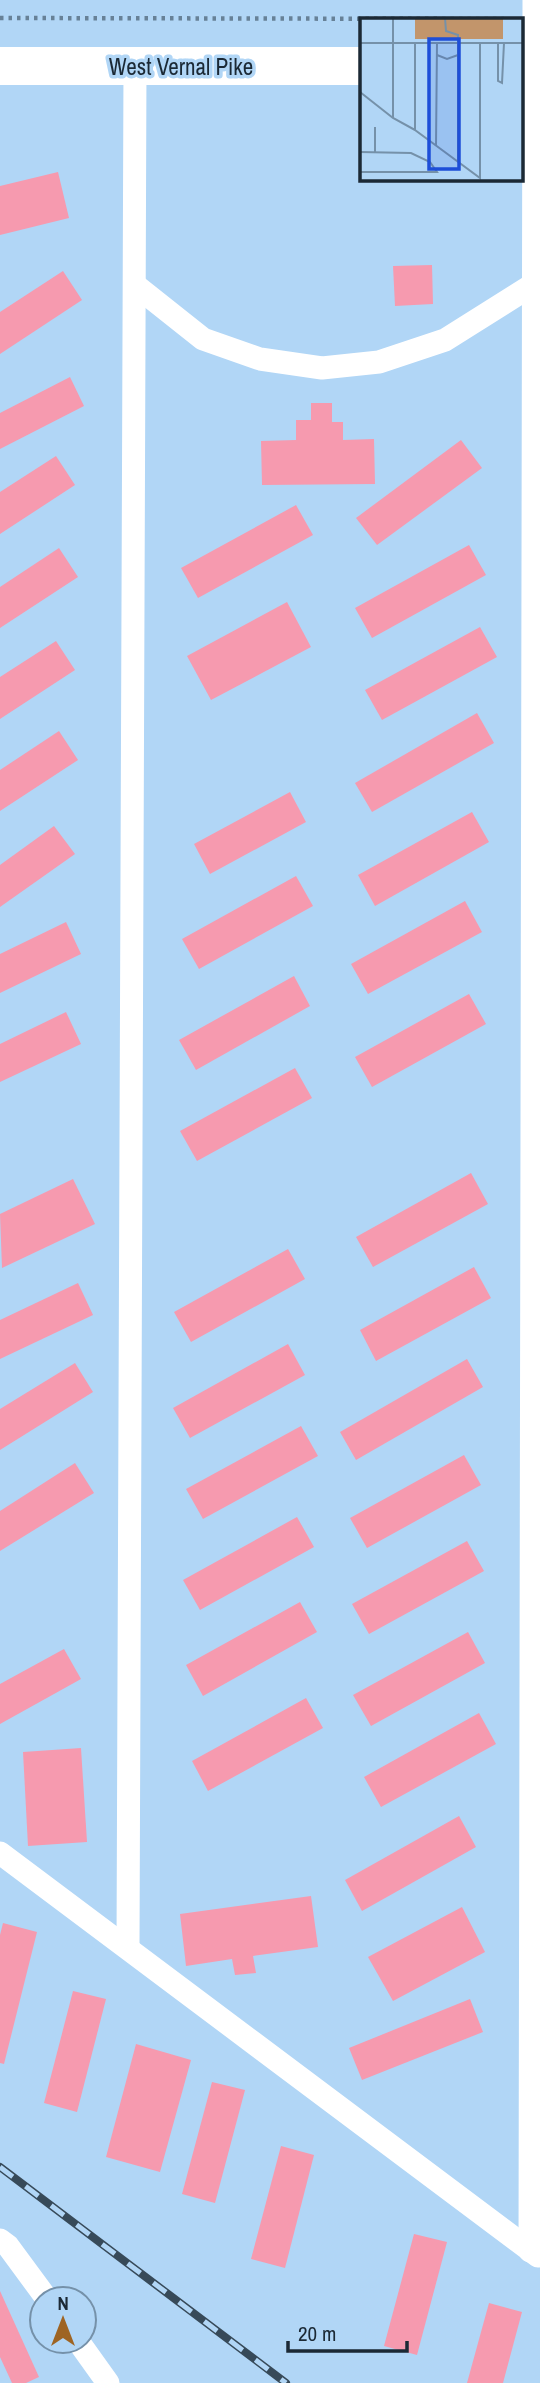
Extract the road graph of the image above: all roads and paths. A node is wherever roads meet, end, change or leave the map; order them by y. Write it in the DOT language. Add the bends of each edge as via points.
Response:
graph roads {
  1 [pos="534,9"];
  2 [pos="0,18"];
  3 [pos="0,66"];
  4 [pos="135,66"];
  5 [pos="360,66"];
  6 [pos="532,67"];
  7 [pos="534,284"];
  8 [pos="135,285"];
  9 [pos="0,1853"];
  10 [pos="128,1947"];
  11 [pos="0,2240"];
  12 [pos="535,2254"];
  13 [pos="37,2285"];
  14 [pos="88,2355"];
  15 [pos="108,2383"];
  1 -- 2 [label="path"];
  1 -- 6 [label="lane"];
  3 -- 4 [label="main road, West Vernal Pike"];
  4 -- 5 [label="main road, West Vernal Pike"];
  4 -- 8 [label="lane"];
  6 -- 7 [label="lane"];
  7 -- 8 [label="lane" via="445,340 379,362 322,368 260,359 203,339"];
  7 -- 12 [label="lane"];
  8 -- 10 [label="lane"];
  9 -- 10 [label="lane"];
  10 -- 12 [label="lane"];
  11 -- 13 [label="lane"];
  14 -- 15 [label="lane"];
}
